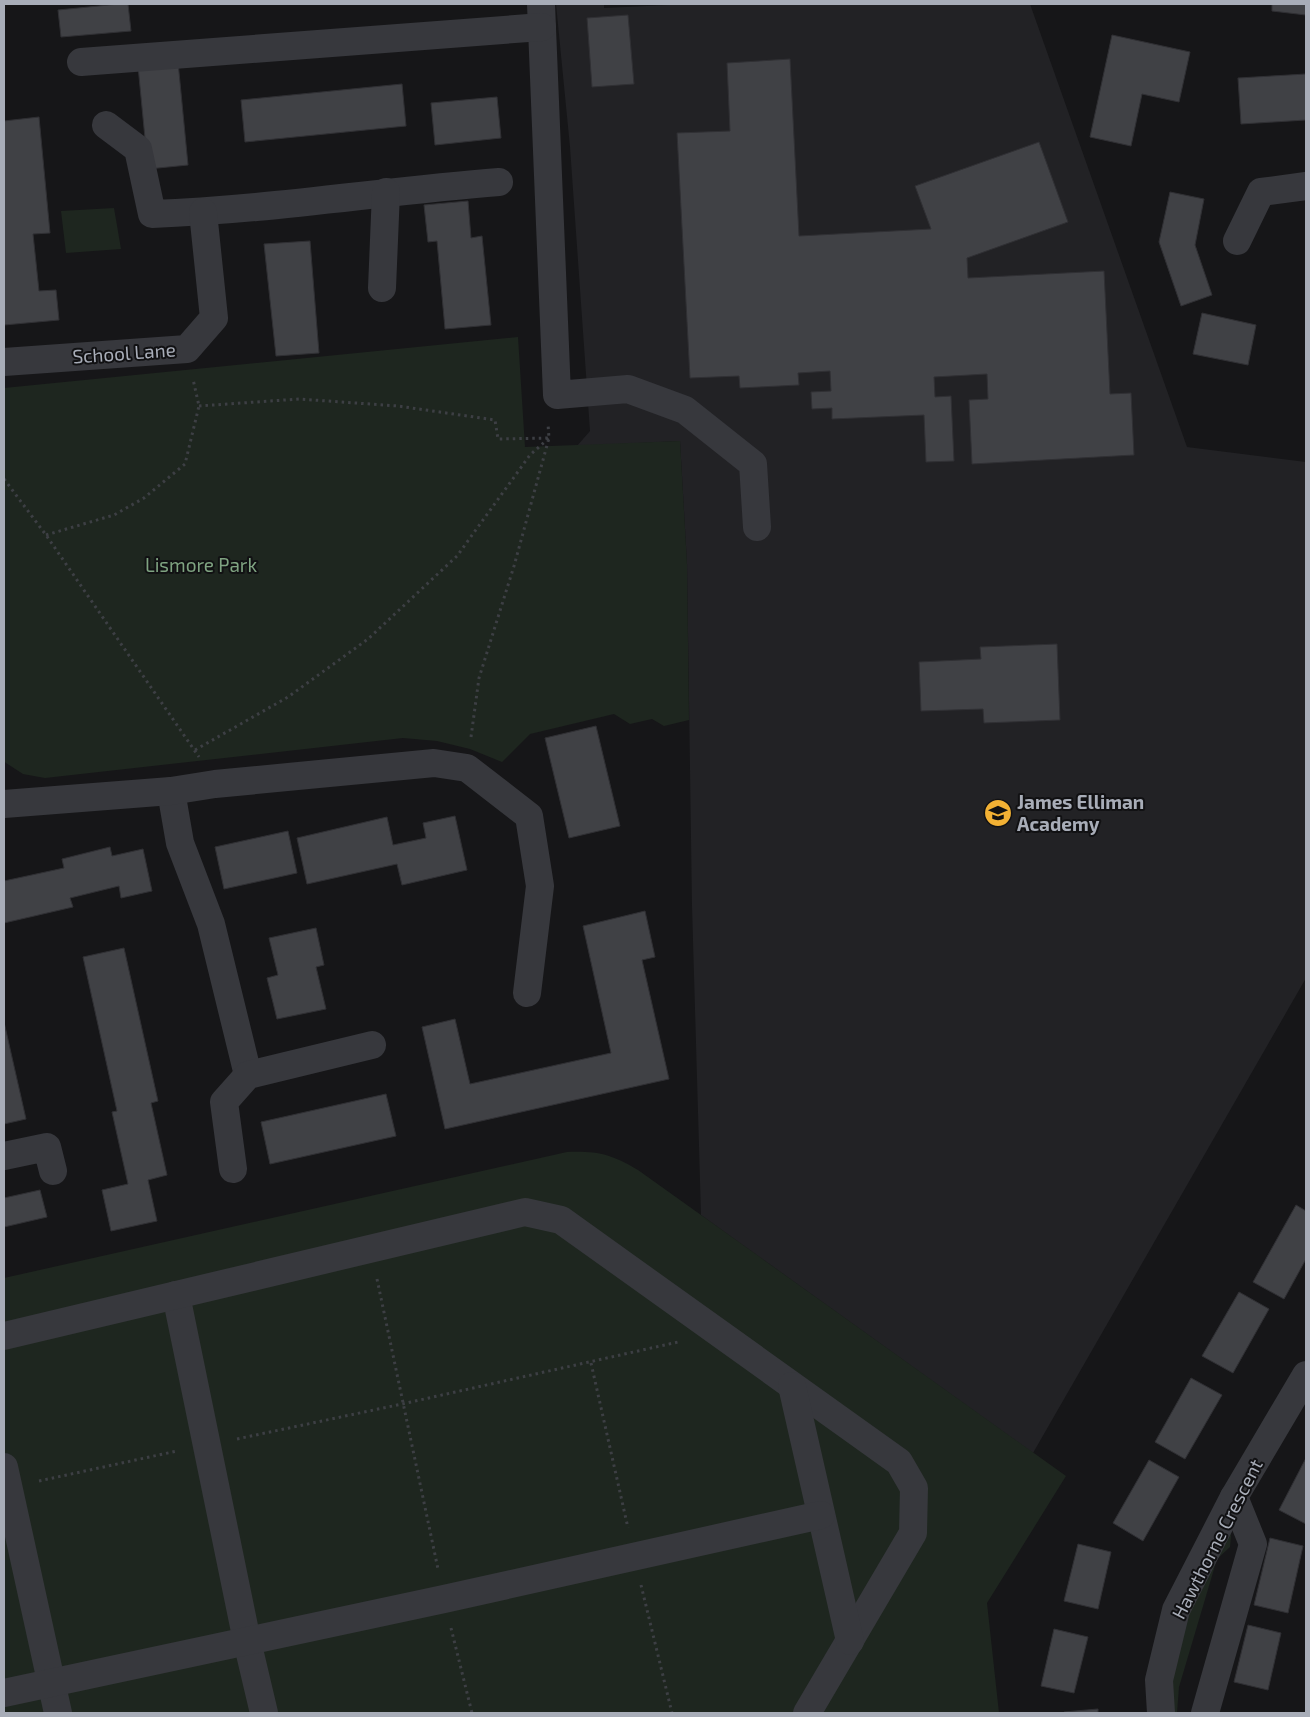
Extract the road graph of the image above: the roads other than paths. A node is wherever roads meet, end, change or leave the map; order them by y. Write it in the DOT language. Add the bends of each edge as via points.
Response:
graph roads {
  1 [pos="542,15"];
  2 [pos="81,62"];
  3 [pos="106,125"];
  4 [pos="498,182"];
  5 [pos="1306,186"];
  6 [pos="386,192"];
  7 [pos="203,212"];
  8 [pos="1237,241"];
  9 [pos="382,288"];
  10 [pos="4,362"];
  11 [pos="757,527"];
  12 [pos="171,790"];
  13 [pos="4,804"];
  14 [pos="526,993"];
  15 [pos="372,1045"];
  16 [pos="248,1075"];
  17 [pos="4,1156"];
  18 [pos="233,1169"];
  19 [pos="53,1171"];
  20 [pos="176,1295"];
  21 [pos="4,1336"];
  22 [pos="1306,1375"];
  23 [pos="792,1386"];
  24 [pos="5,1481"];
  25 [pos="1234,1497"];
  26 [pos="821,1515"];
  27 [pos="247,1641"];
  28 [pos="850,1641"];
  29 [pos="51,1683"];
  30 [pos="4,1693"];
  31 [pos="58,1713"];
  32 [pos="264,1713"];
  33 [pos="807,1713"];
  34 [pos="1161,1713"];
  35 [pos="1205,1713"];
  1 -- 2 [label="street"];
  1 -- 11 [label="street" via="556,395 628,389 685,410 753,464"];
  3 -- 7 [label="street" via="138,149 152,214"];
  4 -- 6 [label="street"];
  5 -- 8 [label="street" via="1261,192"];
  6 -- 7 [label="street"];
  6 -- 9 [label="street"];
  7 -- 10 [label="street, School Lane" via="214,318 188,349"];
  12 -- 13 [label="street"];
  12 -- 14 [label="street" via="434,763 467,768 529,816 540,886"];
  12 -- 16 [label="street" via="180,843 211,924"];
  15 -- 16 [label="street"];
  16 -- 18 [label="street" via="224,1102"];
  17 -- 19 [label="street" via="47,1147"];
  20 -- 21 [label="street"];
  20 -- 23 [label="street" via="525,1212 561,1220"];
  20 -- 27 [label="street"];
  22 -- 25 [label="street, Hawthorne Crescent"];
  23 -- 26 [label="street"];
  23 -- 28 [label="street" via="899,1462 914,1488 913,1533"];
  24 -- 29 [label="street"];
  25 -- 34 [label="street, Hawthorne Crescent" via="1176,1610 1159,1680"];
  25 -- 35 [label="street" via="1254,1544"];
  26 -- 27 [label="street"];
  26 -- 28 [label="street"];
  27 -- 29 [label="street"];
  27 -- 32 [label="street"];
  28 -- 33 [label="street"];
  29 -- 30 [label="street"];
  29 -- 31 [label="street"];
}
